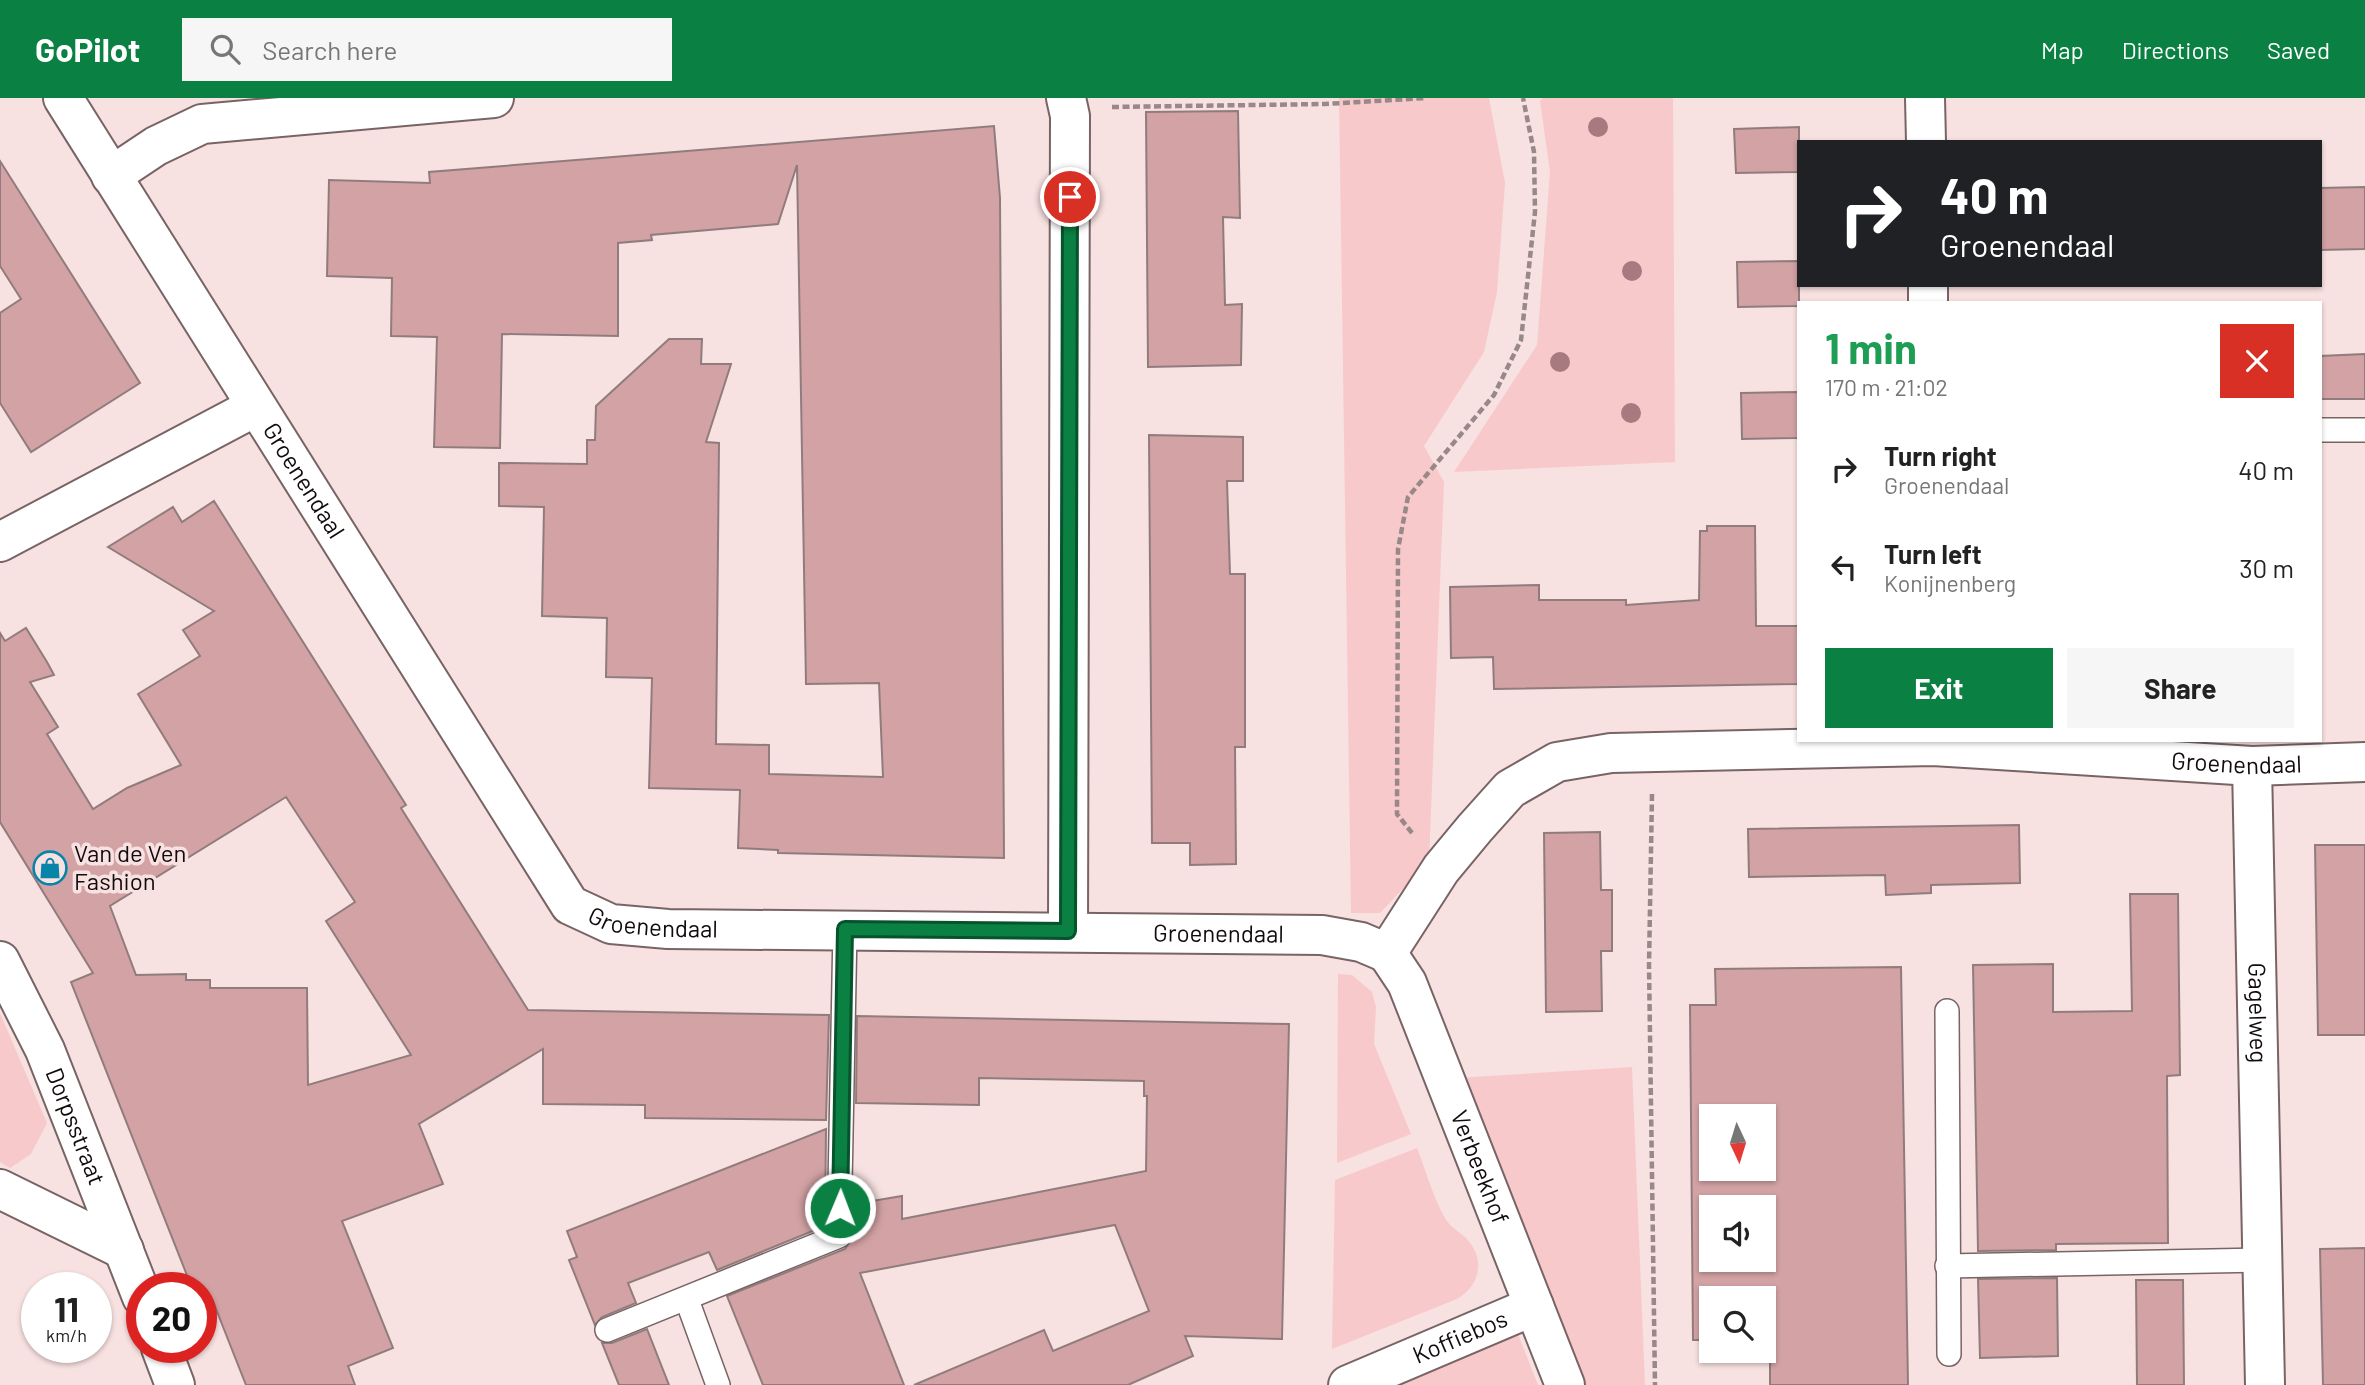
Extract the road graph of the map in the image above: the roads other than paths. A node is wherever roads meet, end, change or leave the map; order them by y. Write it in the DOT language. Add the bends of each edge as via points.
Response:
graph roads {
  1 [pos="63,98"];
  2 [pos="494,98"];
  3 [pos="1925,98"];
  4 [pos="1068,107"];
  5 [pos="1926,140"];
  6 [pos="111,176"];
  7 [pos="255,407"];
  8 [pos="2322,430"];
  9 [pos="2365,430"];
  10 [pos="0,542"];
  11 [pos="1933,743"];
  12 [pos="2365,762"];
  13 [pos="2252,766"];
  14 [pos="845,929"];
  15 [pos="1068,931"];
  16 [pos="1388,953"];
  17 [pos="0,961"];
  18 [pos="1947,1011"];
  19 [pos="0,1189"];
  20 [pos="124,1250"];
  21 [pos="2262,1260"];
  22 [pos="1947,1266"];
  23 [pos="132,1272"];
  24 [pos="687,1300"];
  25 [pos="1534,1306"];
  26 [pos="607,1330"];
  27 [pos="1949,1354"];
  28 [pos="167,1363"];
  29 [pos="175,1385"];
  30 [pos="718,1385"];
  31 [pos="1348,1385"];
  32 [pos="1565,1385"];
  33 [pos="2265,1385"];
  1 -- 6 [label="street, Groenendaal"];
  2 -- 6 [label="street" via="202,124 156,146"];
  3 -- 5 [label="street"];
  4 -- 15 [label="street"];
  6 -- 7 [label="street, Groenendaal"];
  7 -- 10 [label="street, Groenendaal"];
  7 -- 14 [label="street, Groenendaal" via="570,905 611,923 668,929"];
  8 -- 9 [label="lane"];
  11 -- 13 [label="street, Groenendaal"];
  11 -- 16 [label="street, Groenendaal" via="1611,752 1557,762 1510,789 1441,869"];
  12 -- 13 [label="street, Groenendaal"];
  13 -- 21 [label="street, Gagelweg"];
  14 -- 15 [label="street, Groenendaal"];
  14 -- 24 [label="lane" via="839,1236"];
  15 -- 16 [label="street, Groenendaal" via="1322,935"];
  16 -- 25 [label="street, Verbeekhof" via="1407,983"];
  17 -- 20 [label="street, Dorpsstraat" via="45,1050"];
  18 -- 22 [label="lane"];
  19 -- 20 [label="street"];
  20 -- 23 [label="street, Dorpsstraat"];
  21 -- 22 [label="lane"];
  21 -- 33 [label="street, Gagelweg"];
  22 -- 27 [label="lane"];
  24 -- 26 [label="lane"];
  24 -- 30 [label="lane"];
  25 -- 31 [label="street, Koffiebos"];
  25 -- 32 [label="street, Verbeekhof"];
  28 -- 29 [label="street"];
}
